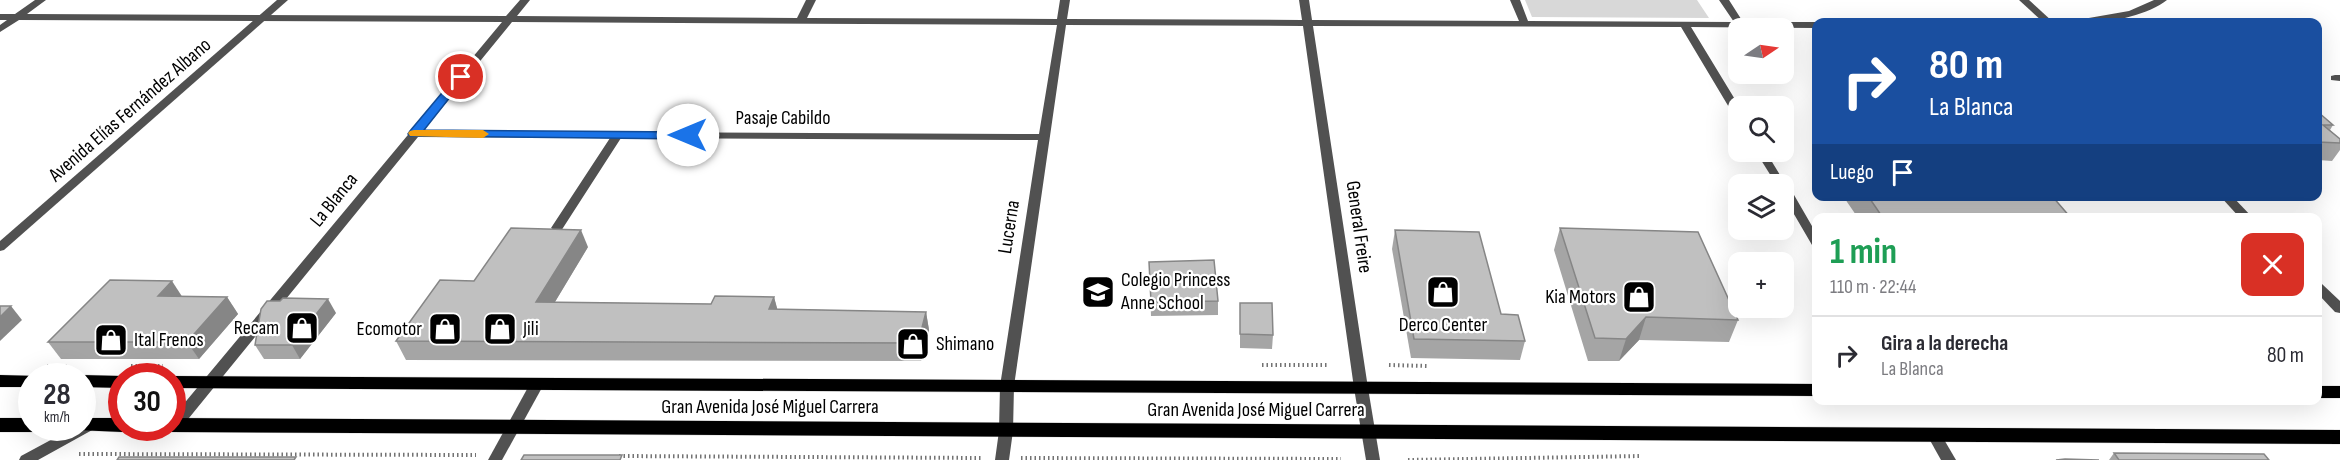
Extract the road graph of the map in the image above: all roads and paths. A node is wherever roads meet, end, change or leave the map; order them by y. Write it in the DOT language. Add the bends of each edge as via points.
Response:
graph roads {
  1 [pos="41,0"];
  2 [pos="283,0"];
  3 [pos="525,0"];
  4 [pos="811,0"];
  5 [pos="1065,0"];
  6 [pos="1304,0"];
  7 [pos="1515,0"];
  8 [pos="1724,0"];
  9 [pos="2024,0"];
  10 [pos="2162,0"];
  11 [pos="0,17"];
  12 [pos="17,17"];
  13 [pos="264,17"];
  14 [pos="1736,18"];
  15 [pos="2044,18"];
  16 [pos="2104,18"];
  17 [pos="509,19"];
  18 [pos="801,20"];
  19 [pos="1061,22"];
  20 [pos="1308,23"];
  21 [pos="1524,24"];
  22 [pos="1684,24"];
  23 [pos="1728,24"];
  24 [pos="1794,25"];
  25 [pos="1812,25"];
  26 [pos="0,29"];
  27 [pos="1728,97"];
  28 [pos="414,134"];
  29 [pos="618,135"];
  30 [pos="1044,137"];
  31 [pos="2230,201"];
  32 [pos="1794,206"];
  33 [pos="2242,213"];
  34 [pos="557,228"];
  35 [pos="1812,235"];
  36 [pos="0,247"];
  37 [pos="2322,291"];
  38 [pos="2340,309"];
  39 [pos="0,381"];
  40 [pos="18,381"];
  41 [pos="186,382"];
  42 [pos="211,382"];
  43 [pos="537,384"];
  44 [pos="1006,386"];
  45 [pos="1361,388"];
  46 [pos="1812,390"];
  47 [pos="2322,392"];
  48 [pos="2340,392"];
  49 [pos="186,411"];
  50 [pos="0,425"];
  51 [pos="18,425"];
  52 [pos="186,425"];
  53 [pos="512,428"];
  54 [pos="1006,431"];
  55 [pos="1368,433"];
  56 [pos="1934,435"];
  57 [pos="2340,437"];
  58 [pos="59,441"];
  59 [pos="615,456"];
  60 [pos="32,457"];
  61 [pos="496,458"];
  62 [pos="1002,459"];
  63 [pos="1341,459"];
  64 [pos="1373,460"];
  65 [pos="1949,460"];
  1 -- 12 [label="street"];
  2 -- 13 [label="street, Avenida Elías Fernández Albano"];
  3 -- 17 [label="street, La Blanca"];
  4 -- 18 [label="street"];
  5 -- 19 [label="street, Lucerna"];
  6 -- 20 [label="street, General Freire"];
  7 -- 21 [label="street"];
  8 -- 14 [label="street"];
  9 -- 15 [label="street"];
  10 -- 16 [label="street" via="2131,13"];
  11 -- 12 [label="street"];
  12 -- 13 [label="street"];
  12 -- 26 [label="street"];
  13 -- 17 [label="street"];
  13 -- 36 [label="street, Avenida Elías Fernández Albano"];
  17 -- 18 [label="street"];
  17 -- 28 [label="street, La Blanca"];
  18 -- 19 [label="street"];
  19 -- 20 [label="street"];
  19 -- 30 [label="street, Lucerna"];
  20 -- 21 [label="street"];
  20 -- 45 [label="street, General Freire"];
  21 -- 22 [label="street"];
  22 -- 23 [label="street"];
  22 -- 27 [label="street"];
  24 -- 25 [label="street"];
  28 -- 29 [label="street, Pasaje Cabildo"];
  28 -- 42 [label="street, La Blanca"];
  29 -- 30 [label="street, Pasaje Cabildo"];
  29 -- 34 [label="street"];
  30 -- 44 [label="street, Lucerna"];
  31 -- 33 [label="street"];
  32 -- 35 [label="street"];
  37 -- 38 [label="street"];
  39 -- 40 [label="main road"];
  41 -- 42 [label="main road, Gran Avenida José Miguel Carrera"];
  42 -- 43 [label="main road, Gran Avenida José Miguel Carrera"];
  42 -- 49 [label="street, La Blanca"];
  43 -- 44 [label="main road, Gran Avenida José Miguel Carrera"];
  43 -- 53 [label="street"];
  44 -- 45 [label="main road, Gran Avenida José Miguel Carrera"];
  44 -- 54 [label="street, Lucerna"];
  45 -- 46 [label="main road, Gran Avenida José Miguel Carrera"];
  45 -- 55 [label="street, General Freire"];
  47 -- 48 [label="main road"];
  50 -- 51 [label="main road"];
  52 -- 53 [label="main road, Gran Avenida José Miguel Carrera"];
  53 -- 54 [label="main road, Gran Avenida José Miguel Carrera"];
  53 -- 61 [label="street"];
  54 -- 55 [label="main road, Gran Avenida José Miguel Carrera"];
  54 -- 62 [label="street, Lucerna"];
  55 -- 56 [label="main road, Gran Avenida José Miguel Carrera"];
  55 -- 64 [label="street, General Freire"];
  56 -- 57 [label="main road, Gran Avenida José Miguel Carrera"];
  56 -- 65 [label="street"];
  58 -- 60 [label="street"];
  59 -- 62 [label="path"];
  60 -- 61 [label="path"];
  62 -- 63 [label="path"];
}
